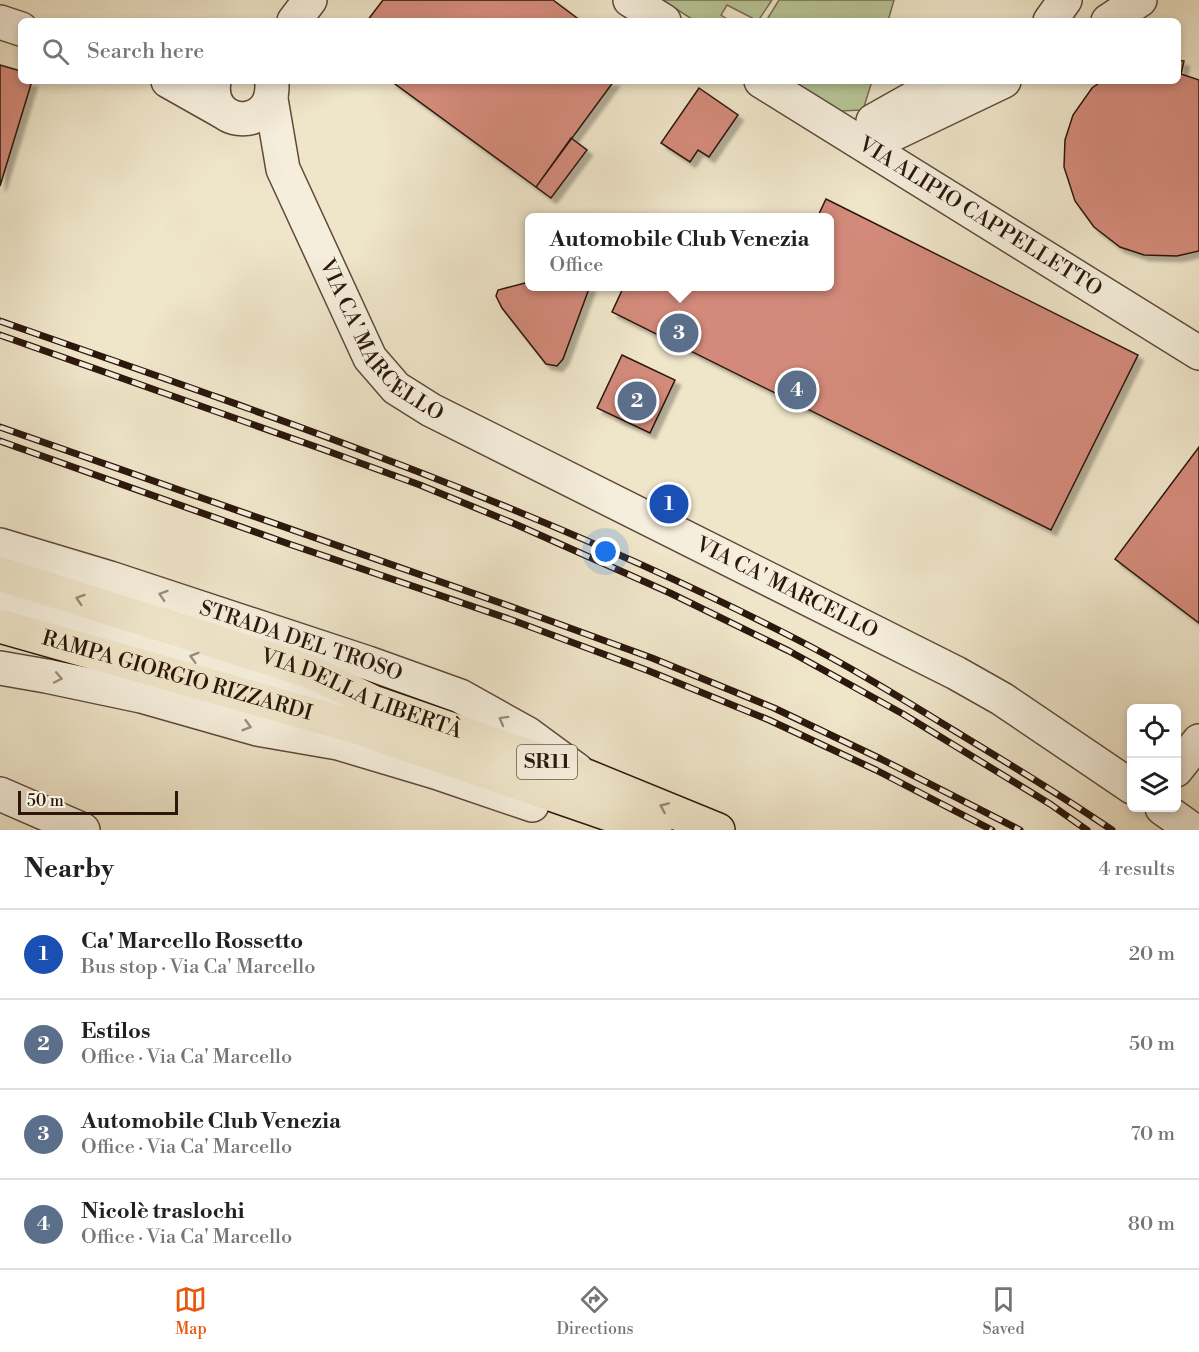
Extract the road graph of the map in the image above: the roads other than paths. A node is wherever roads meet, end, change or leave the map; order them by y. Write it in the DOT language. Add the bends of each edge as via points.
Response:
graph roads {
  1 [pos="310,0"];
  2 [pos="630,0"];
  3 [pos="1065,0"];
  4 [pos="1140,0"];
  5 [pos="296,18"];
  6 [pos="659,18"];
  7 [pos="1052,18"];
  8 [pos="1113,18"];
  9 [pos="0,22"];
  10 [pos="18,29"];
  11 [pos="175,84"];
  12 [pos="766,84"];
  13 [pos="939,84"];
  14 [pos="998,84"];
  15 [pos="272,86"];
  16 [pos="225,104"];
  17 [pos="848,135"];
  18 [pos="887,137"];
  19 [pos="283,169"];
  20 [pos="1199,353"];
  21 [pos="0,545"];
  22 [pos="0,574"];
  23 [pos="0,602"];
  24 [pos="0,626"];
  25 [pos="0,668"];
  26 [pos="364,714"];
  27 [pos="1199,741"];
  28 [pos="1181,764"];
  29 [pos="586,776"];
  30 [pos="1127,784"];
  31 [pos="0,794"];
  32 [pos="1169,812"];
  33 [pos="84,830"];
  34 [pos="605,830"];
  35 [pos="655,830"];
  36 [pos="718,830"];
  37 [pos="1193,830"];
  1 -- 5 [label="street"];
  2 -- 6 [label="street"];
  3 -- 7 [label="street"];
  4 -- 8 [label="street"];
  9 -- 10 [label="street"];
  11 -- 16 [label="street, VIA CA' MARCELLO"];
  12 -- 17 [label="street, VIA ALIPIO CAPPELLETTO"];
  13 -- 17 [label="street"];
  14 -- 18 [label="street"];
  15 -- 16 [label="street" via="263,111 251,118"];
  15 -- 19 [label="street, VIA CA' MARCELLO"];
  16 -- 19 [label="street, VIA CA' MARCELLO"];
  17 -- 20 [label="street, VIA ALIPIO CAPPELLETTO"];
  19 -- 30 [label="street, VIA CA' MARCELLO" via="370,358 396,388 431,410 956,673 1002,699"];
  29 -- 21 [label="street, STRADA DEL TROSO, one-way" via="528,734 460,696"];
  26 -- 22 [label="highway, VIA DELLA LIBERTÀ, one-way" via="309,671"];
  26 -- 23 [label="street, one-way" via="296,686"];
  24 -- 26 [label="highway, RAMPA GIORGIO RIZZARDI"];
  25 -- 34 [label="street, one-way" via="141,696 257,729 338,743"];
  26 -- 29 [label="highway, VIA DELLA LIBERTÀ / SR11"];
  26 -- 35 [label="highway, VIA DELLA LIBERTÀ / SR11"];
  27 -- 28 [label="street"];
  36 -- 29 [label="highway, VIA DELLA LIBERTÀ / SR11, one-way"];
  31 -- 33 [label="street"];
  32 -- 37 [label="street"];
}
